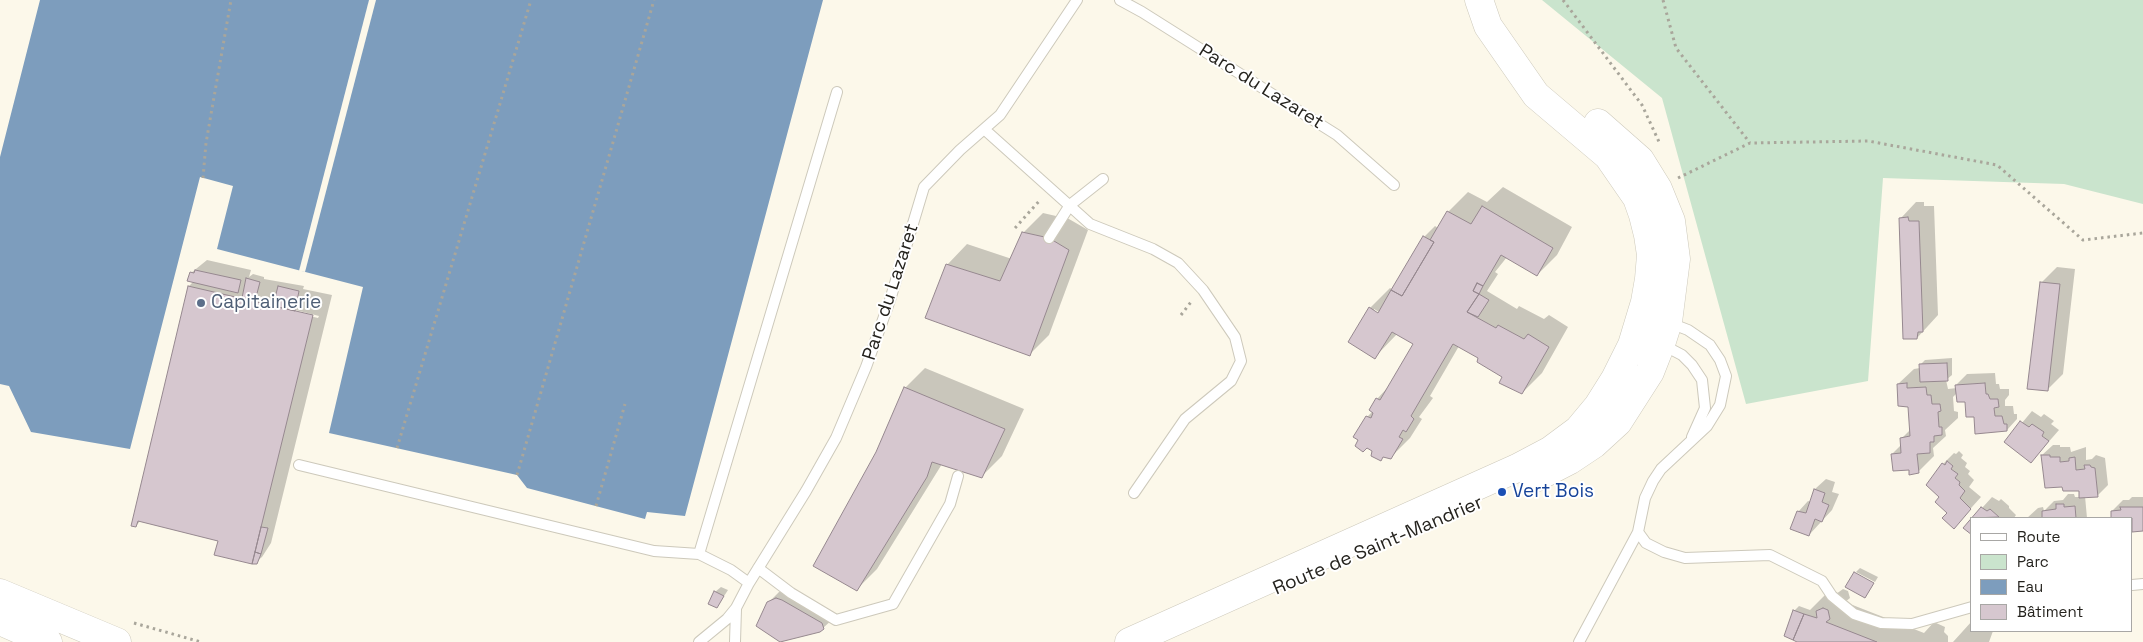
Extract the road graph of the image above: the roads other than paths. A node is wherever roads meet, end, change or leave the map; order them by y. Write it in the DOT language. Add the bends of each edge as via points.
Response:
graph roads {
  1 [pos="1077,0"];
  2 [pos="1120,0"];
  3 [pos="1479,0"];
  4 [pos="1512,59"];
  5 [pos="838,92"];
  6 [pos="984,129"];
  7 [pos="1103,180"];
  8 [pos="1394,185"];
  9 [pos="1070,205"];
  10 [pos="1648,235"];
  11 [pos="1049,238"];
  12 [pos="1652,330"];
  13 [pos="1688,444"];
  14 [pos="299,466"];
  15 [pos="958,476"];
  16 [pos="1134,493"];
  17 [pos="1638,532"];
  18 [pos="699,554"];
  19 [pos="758,568"];
  20 [pos="749,583"];
  21 [pos="0,593"];
  22 [pos="736,608"];
  23 [pos="1970,608"];
  24 [pos="0,621"];
  25 [pos="48,642"];
  26 [pos="117,642"];
  27 [pos="699,642"];
  28 [pos="735,642"];
  29 [pos="1129,642"];
  30 [pos="1160,642"];
  31 [pos="1578,642"];
  1 -- 6 [label="lane, Parc du Lazaret" via="1000,115"];
  2 -- 8 [label="lane, Parc du Lazaret" via="1337,135"];
  3 -- 4 [label="main road, Route de Saint-Mandrier" via="1488,26"];
  4 -- 10 [label="main road, Route de Saint-Mandrier" via="1536,94 1608,156 1637,198"];
  4 -- 12 [label="main road, Route de Saint-Mandrier" via="1614,136 1640,160 1658,189 1671,220 1676,260 1673,290"];
  5 -- 18 [label="lane"];
  6 -- 9 [label="lane"];
  6 -- 19 [label="lane, Parc du Lazaret" via="924,187 872,350 836,438"];
  7 -- 9 [label="lane"];
  9 -- 11 [label="lane"];
  9 -- 16 [label="lane" via="1090,224 1153,249 1178,263 1203,290 1235,337 1241,361 1231,382 1185,420"];
  10 -- 12 [label="main road, Route de Saint-Mandrier" via="1650,279 1645,302"];
  10 -- 12 [label="lane" via="1656,255"];
  12 -- 13 [label="lane" via="1682,355 1702,380 1705,408"];
  12 -- 13 [label="lane" via="1688,330 1710,345 1726,376 1720,405 1707,426"];
  12 -- 29 [label="main road, Route de Saint-Mandrier" via="1578,430 1551,450"];
  12 -- 30 [label="main road, Route de Saint-Mandrier" via="1650,372 1618,422 1570,460 1543,475"];
  13 -- 17 [label="lane" via="1660,469 1653,481"];
  14 -- 18 [label="lane" via="654,551"];
  15 -- 19 [label="lane" via="950,504 893,604 836,620"];
  17 -- 23 [label="lane" via="1646,543 1685,558 1770,555 1822,581 1832,596 1854,614 1881,623 1912,624"];
  17 -- 31 [label="lane"];
  18 -- 20 [label="lane"];
  19 -- 20 [label="lane, Parc du Lazaret"];
  20 -- 22 [label="lane, Parc du Lazaret"];
  21 -- 26 [label="main road"];
  22 -- 27 [label="lane, Parc du Lazaret"];
  22 -- 28 [label="lane, Parc du Lazaret"];
  24 -- 25 [label="main road"];
}
